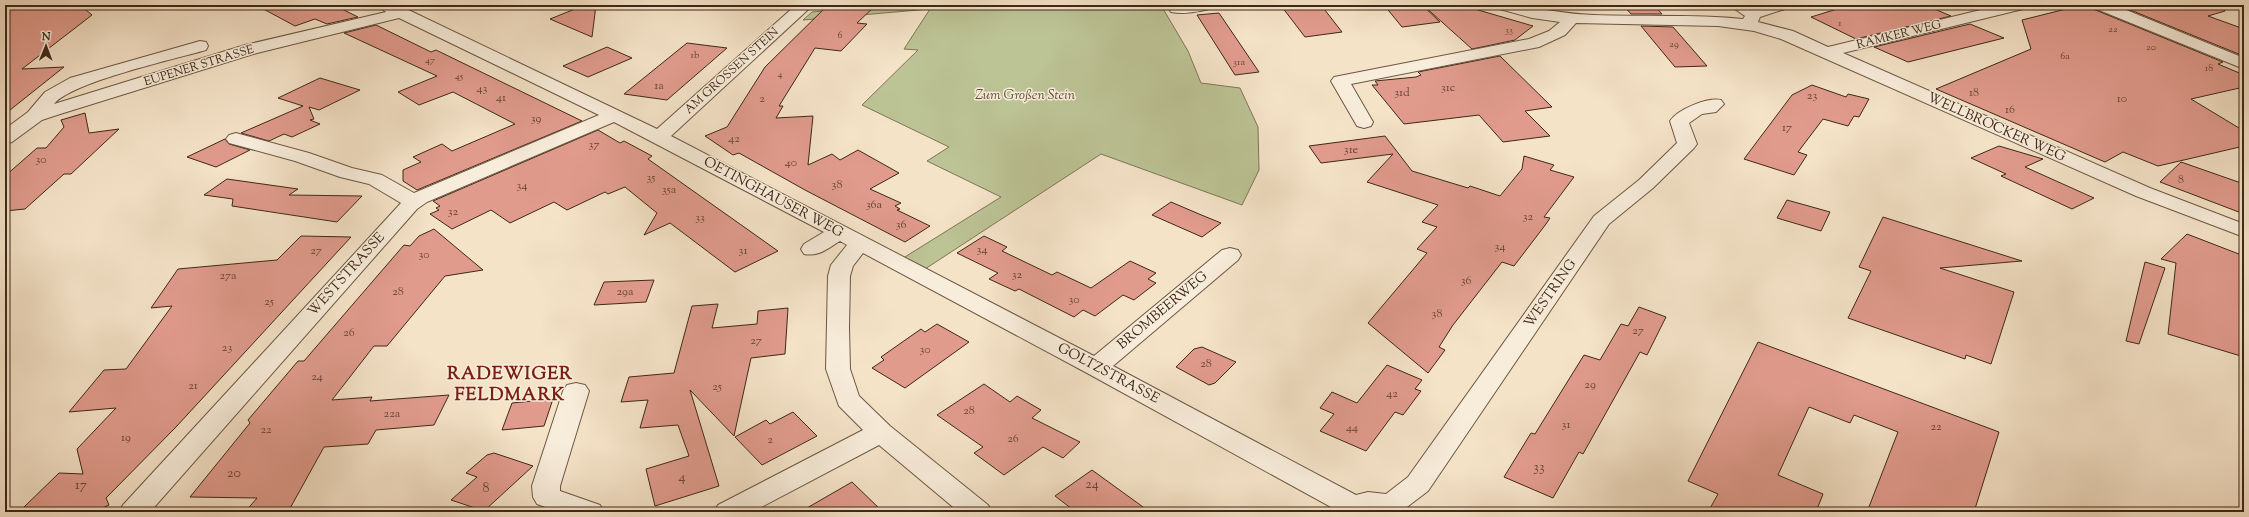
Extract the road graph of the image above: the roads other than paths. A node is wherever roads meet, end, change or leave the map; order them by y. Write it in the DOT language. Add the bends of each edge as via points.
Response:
graph roads {
  1 [pos="805,5"];
  2 [pos="1208,5"];
  3 [pos="1502,5"];
  4 [pos="1738,5"];
  5 [pos="1782,5"];
  6 [pos="1956,5"];
  7 [pos="2021,5"];
  8 [pos="2100,5"];
  9 [pos="392,7"];
  10 [pos="1177,9"];
  11 [pos="1981,15"];
  12 [pos="1570,20"];
  13 [pos="1751,20"];
  14 [pos="200,46"];
  15 [pos="1824,53"];
  16 [pos="2244,64"];
  17 [pos="1715,104"];
  18 [pos="615,115"];
  19 [pos="35,116"];
  20 [pos="1364,122"];
  21 [pos="659,137"];
  22 [pos="5,138"];
  23 [pos="236,139"];
  24 [pos="414,202"];
  25 [pos="2244,231"];
  26 [pos="849,238"];
  27 [pos="812,249"];
  28 [pos="1230,255"];
  29 [pos="1096,367"];
  30 [pos="576,391"];
  31 [pos="880,432"];
  32 [pos="1393,509"];
  33 [pos="1355,510"];
  34 [pos="134,512"];
  35 [pos="590,512"];
  36 [pos="728,512"];
  37 [pos="978,512"];
  1 -- 21 [label="street, AM GROSSEN STEIN"];
  2 -- 10 [label="street"];
  3 -- 12 [label="street, WELLBROCKER WEG"];
  4 -- 13 [label="street"];
  5 -- 13 [label="street, WELLBROCKER WEG"];
  6 -- 11 [label="street"];
  7 -- 11 [label="street, RAMKER WEG"];
  8 -- 16 [label="street"];
  9 -- 18 [label="street, OETINGHAUSER WEG"];
  9 -- 19 [label="street, EUPENER STRASSE"];
  11 -- 15 [label="street, RAMKER WEG"];
  12 -- 13 [label="street, WELLBROCKER WEG"];
  12 -- 20 [label="street" via="1566,28 1533,43 1340,81"];
  13 -- 15 [label="street, WELLBROCKER WEG"];
  14 -- 19 [label="street" via="76,82 51,96"];
  15 -- 25 [label="street, WELLBROCKER WEG" via="2155,197"];
  17 -- 32 [label="street, WESTRING" via="1710,108 1697,109 1679,122 1687,144 1646,184 1601,220 1418,484"];
  18 -- 21 [label="street, OETINGHAUSER WEG"];
  18 -- 24 [label="street, WESTSTRASSE"];
  19 -- 22 [label="street, EUPENER STRASSE"];
  21 -- 26 [label="street, OETINGHAUSER WEG"];
  23 -- 24 [label="street" via="375,179"];
  24 -- 34 [label="street, WESTSTRASSE"];
  26 -- 27 [label="street"];
  26 -- 29 [label="street, GOLTZSTRASSE"];
  26 -- 31 [label="street, OETINGHAUSER WEG" via="847,257 839,276 838,369 848,400"];
  28 -- 29 [label="street, BROMBEERWEG"];
  29 -- 33 [label="street, GOLTZSTRASSE"];
  30 -- 35 [label="street" via="546,486 547,497"];
  31 -- 36 [label="street"];
  31 -- 37 [label="street, OETINGHAUSER WEG"];
  32 -- 33 [label="street, GOLTZSTRASSE" via="1376,502 1368,502"];
}
